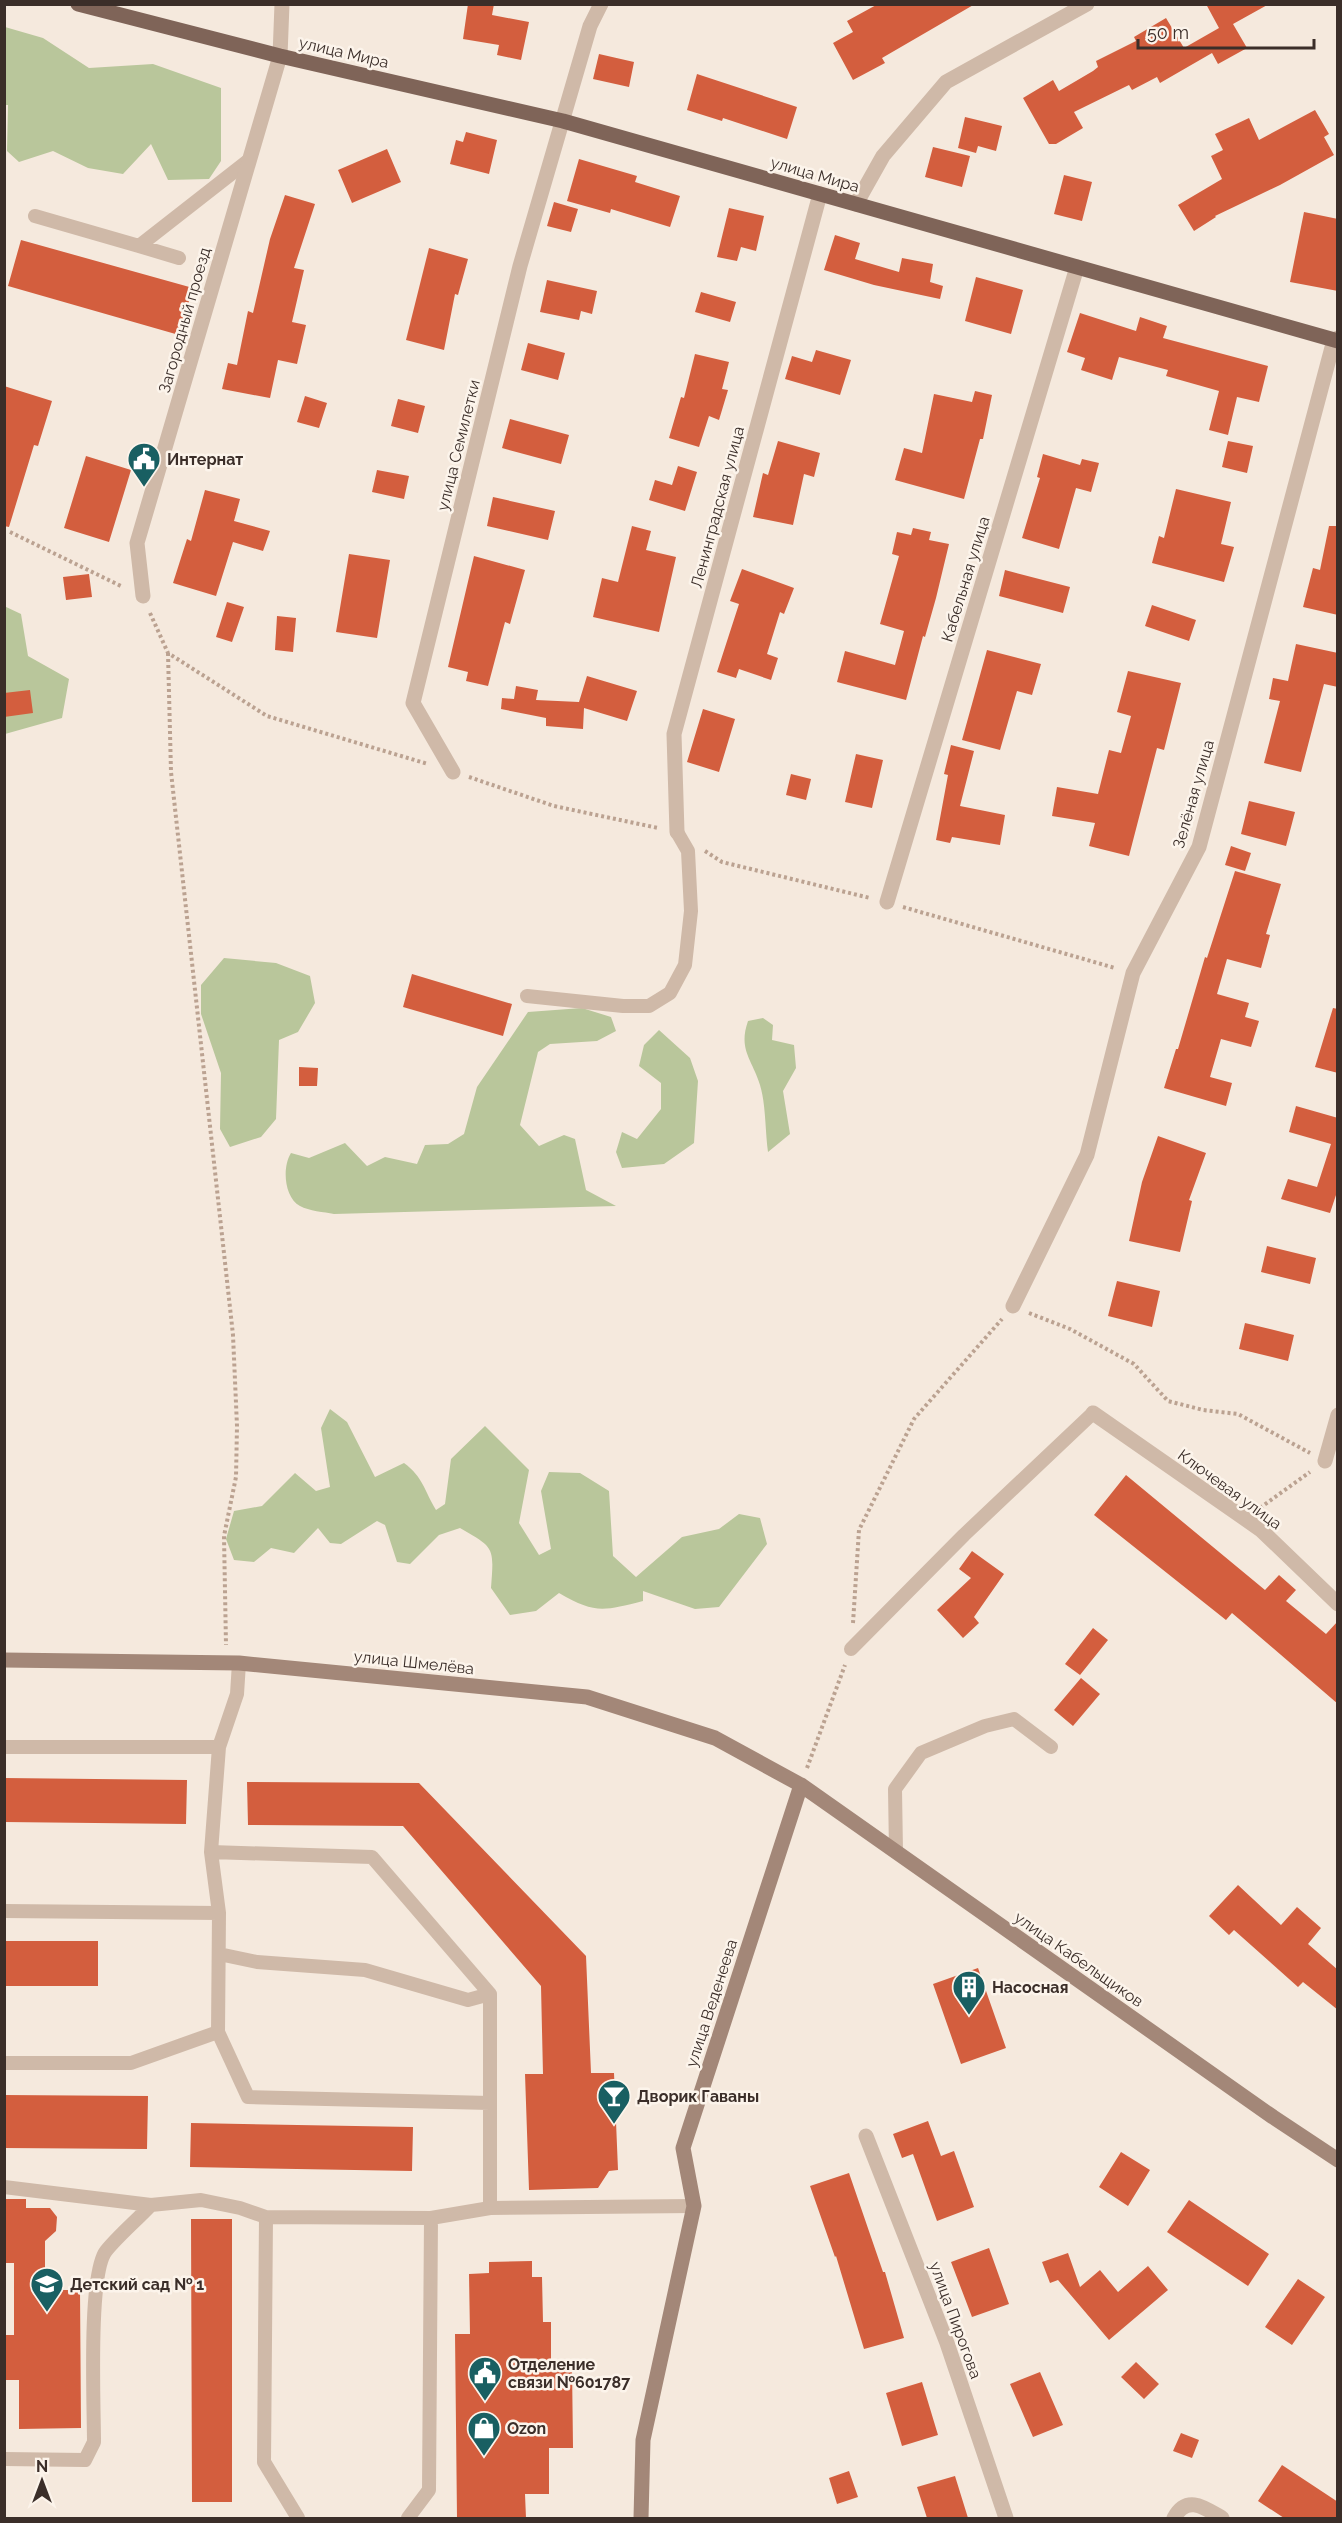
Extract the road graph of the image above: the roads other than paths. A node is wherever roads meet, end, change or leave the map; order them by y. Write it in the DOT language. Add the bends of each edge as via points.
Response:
graph roads {
  1 [pos="78,4"];
  2 [pos="282,4"];
  3 [pos="601,4"];
  4 [pos="1087,4"];
  5 [pos="280,56"];
  6 [pos="563,121"];
  7 [pos="249,160"];
  8 [pos="820,194"];
  9 [pos="856,204"];
  10 [pos="35,216"];
  11 [pos="139,246"];
  12 [pos="179,258"];
  13 [pos="1077,267"];
  14 [pos="1336,340"];
  15 [pos="143,596"];
  16 [pos="453,771"];
  17 [pos="677,832"];
  18 [pos="887,902"];
  19 [pos="527,996"];
  20 [pos="1013,1306"];
  21 [pos="1094,1413"];
  22 [pos="1338,1415"];
  23 [pos="1325,1461"];
  24 [pos="1338,1604"];
  25 [pos="851,1649"];
  26 [pos="4,1660"];
  27 [pos="233,1663"];
  28 [pos="4,1747"];
  29 [pos="219,1748"];
  30 [pos="1051,1748"];
  31 [pos="801,1785"];
  32 [pos="211,1852"];
  33 [pos="896,1852"];
  34 [pos="4,1911"];
  35 [pos="219,1913"];
  36 [pos="219,1954"];
  37 [pos="490,1994"];
  38 [pos="218,2032"];
  39 [pos="4,2063"];
  40 [pos="490,2103"];
  41 [pos="866,2136"];
  42 [pos="1338,2160"];
  43 [pos="4,2187"];
  44 [pos="151,2205"];
  45 [pos="693,2206"];
  46 [pos="490,2208"];
  47 [pos="266,2217"];
  48 [pos="431,2218"];
  49 [pos="4,2459"];
  50 [pos="298,2518"];
  51 [pos="408,2518"];
  52 [pos="641,2518"];
  53 [pos="1006,2518"];
  54 [pos="1174,2518"];
  55 [pos="1222,2518"];
  1 -- 5 [label="main road, улица Мира"];
  2 -- 5 [label="street, улица Мира"];
  3 -- 6 [label="street, улица Семилетки" via="590,26"];
  4 -- 9 [label="street" via="946,82 883,156"];
  5 -- 6 [label="main road, улица Мира"];
  5 -- 7 [label="street, Загородный проезд"];
  6 -- 8 [label="main road, улица Мира"];
  6 -- 16 [label="street, улица Семилетки" via="520,266 413,703"];
  7 -- 11 [label="lane"];
  7 -- 15 [label="street, Загородный проезд" via="137,543"];
  8 -- 9 [label="main road, улица Мира"];
  8 -- 17 [label="street, Ленинградская улица" via="674,735"];
  9 -- 13 [label="main road, улица Мира"];
  10 -- 11 [label="lane"];
  11 -- 12 [label="lane"];
  13 -- 14 [label="main road, улица Мира"];
  13 -- 18 [label="street, Кабельная улица"];
  14 -- 20 [label="street, Зелёная улица" via="1199,847 1133,973 1087,1155"];
  17 -- 19 [label="lane" via="688,851 691,911 685,965 670,993 649,1006"];
  21 -- 24 [label="street, Ключевая улица" via="1261,1530"];
  21 -- 25 [label="lane" via="964,1535"];
  22 -- 23 [label="street"];
  26 -- 27 [label="main road, улица Шмелёва"];
  27 -- 29 [label="lane" via="237,1694"];
  27 -- 31 [label="main road, улица Шмелёва" via="587,1697 715,1738"];
  28 -- 29 [label="lane"];
  29 -- 32 [label="lane"];
  30 -- 33 [label="lane" via="1014,1719 985,1726 921,1753 895,1789"];
  31 -- 33 [label="main road, улица Кабельщиков"];
  31 -- 45 [label="main road, улица Веденеева" via="683,2148"];
  32 -- 35 [label="lane"];
  32 -- 37 [label="lane" via="372,1857"];
  33 -- 42 [label="main road, улица Кабельщиков"];
  34 -- 35 [label="lane"];
  35 -- 36 [label="lane"];
  36 -- 37 [label="lane" via="257,1962 365,1970 468,2000"];
  36 -- 38 [label="lane"];
  37 -- 40 [label="lane"];
  38 -- 39 [label="lane" via="131,2063"];
  38 -- 40 [label="lane" via="248,2097"];
  40 -- 46 [label="lane"];
  41 -- 53 [label="street, улица Пирогова" via="947,2343"];
  43 -- 44 [label="lane"];
  44 -- 47 [label="lane" via="201,2200"];
  44 -- 49 [label="lane" via="106,2252 99,2267 94,2442 90,2453 85,2460"];
  45 -- 46 [label="lane"];
  45 -- 52 [label="main road, улица Веденеева" via="643,2440"];
  46 -- 48 [label="lane"];
  47 -- 48 [label="lane"];
  47 -- 50 [label="lane" via="264,2462"];
  48 -- 51 [label="lane" via="429,2490"];
  54 -- 55 [label="street" via="1179,2509 1189,2505 1202,2506"];
}
